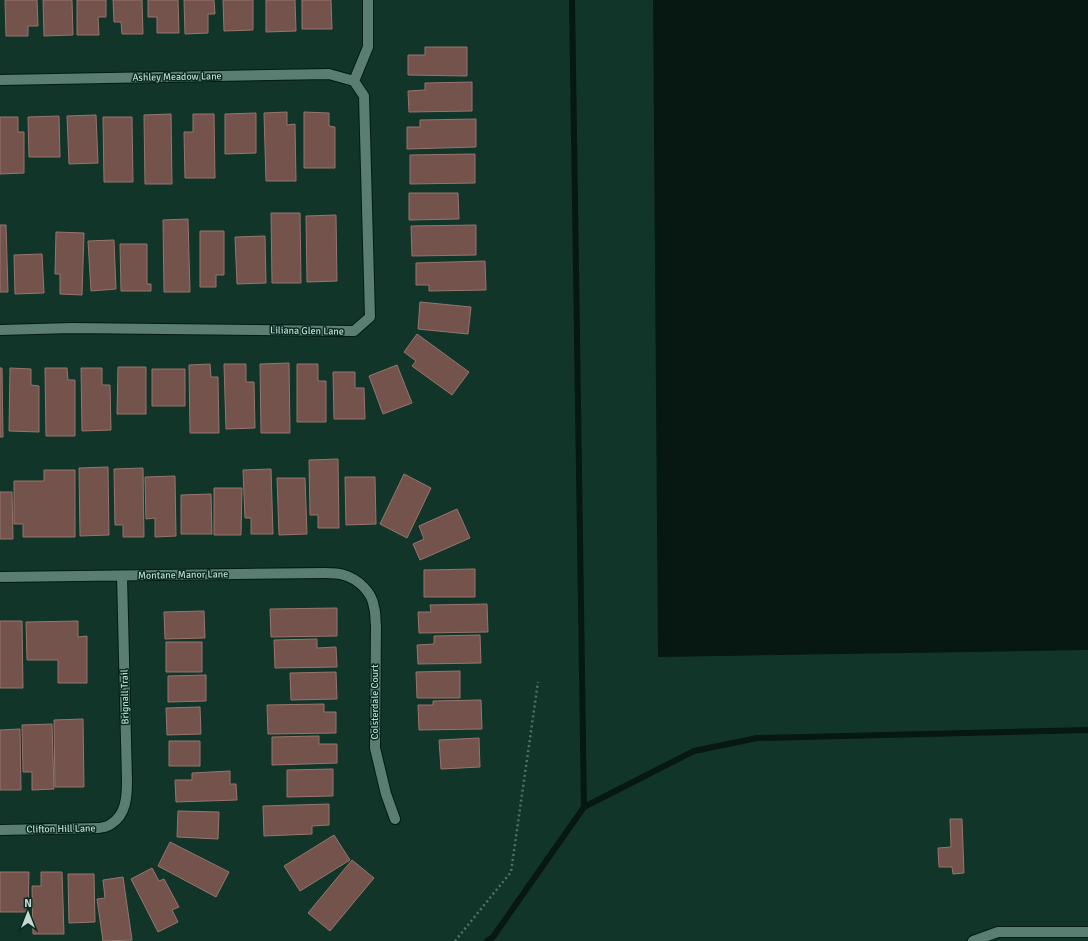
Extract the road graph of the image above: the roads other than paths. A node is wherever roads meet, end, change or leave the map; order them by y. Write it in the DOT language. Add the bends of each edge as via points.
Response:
graph roads {
  1 [pos="368,0"];
  2 [pos="0,80"];
  3 [pos="354,81"];
  4 [pos="0,330"];
  5 [pos="122,576"];
  6 [pos="0,577"];
  7 [pos="362,585"];
  8 [pos="119,817"];
  9 [pos="395,819"];
  10 [pos="0,830"];
  11 [pos="1088,932"];
  12 [pos="973,941"];
  1 -- 3 [label="street" via="368,47"];
  2 -- 3 [label="street, Ashley Meadow Lane" via="330,74"];
  3 -- 4 [label="street, Liliana Glen Lane" via="364,96 370,289 370,317 354,331 72,328"];
  5 -- 6 [label="street, Montane Manor Lane"];
  5 -- 7 [label="street, Montane Manor Lane" via="325,573 344,575"];
  5 -- 8 [label="street, Brignall Trail" via="127,795"];
  7 -- 9 [label="street, Colsterdale Court" via="371,595 376,626 375,748"];
  8 -- 10 [label="street, Clifton Hill Lane" via="111,825 99,828"];
  11 -- 12 [label="street" via="998,932"];
}
